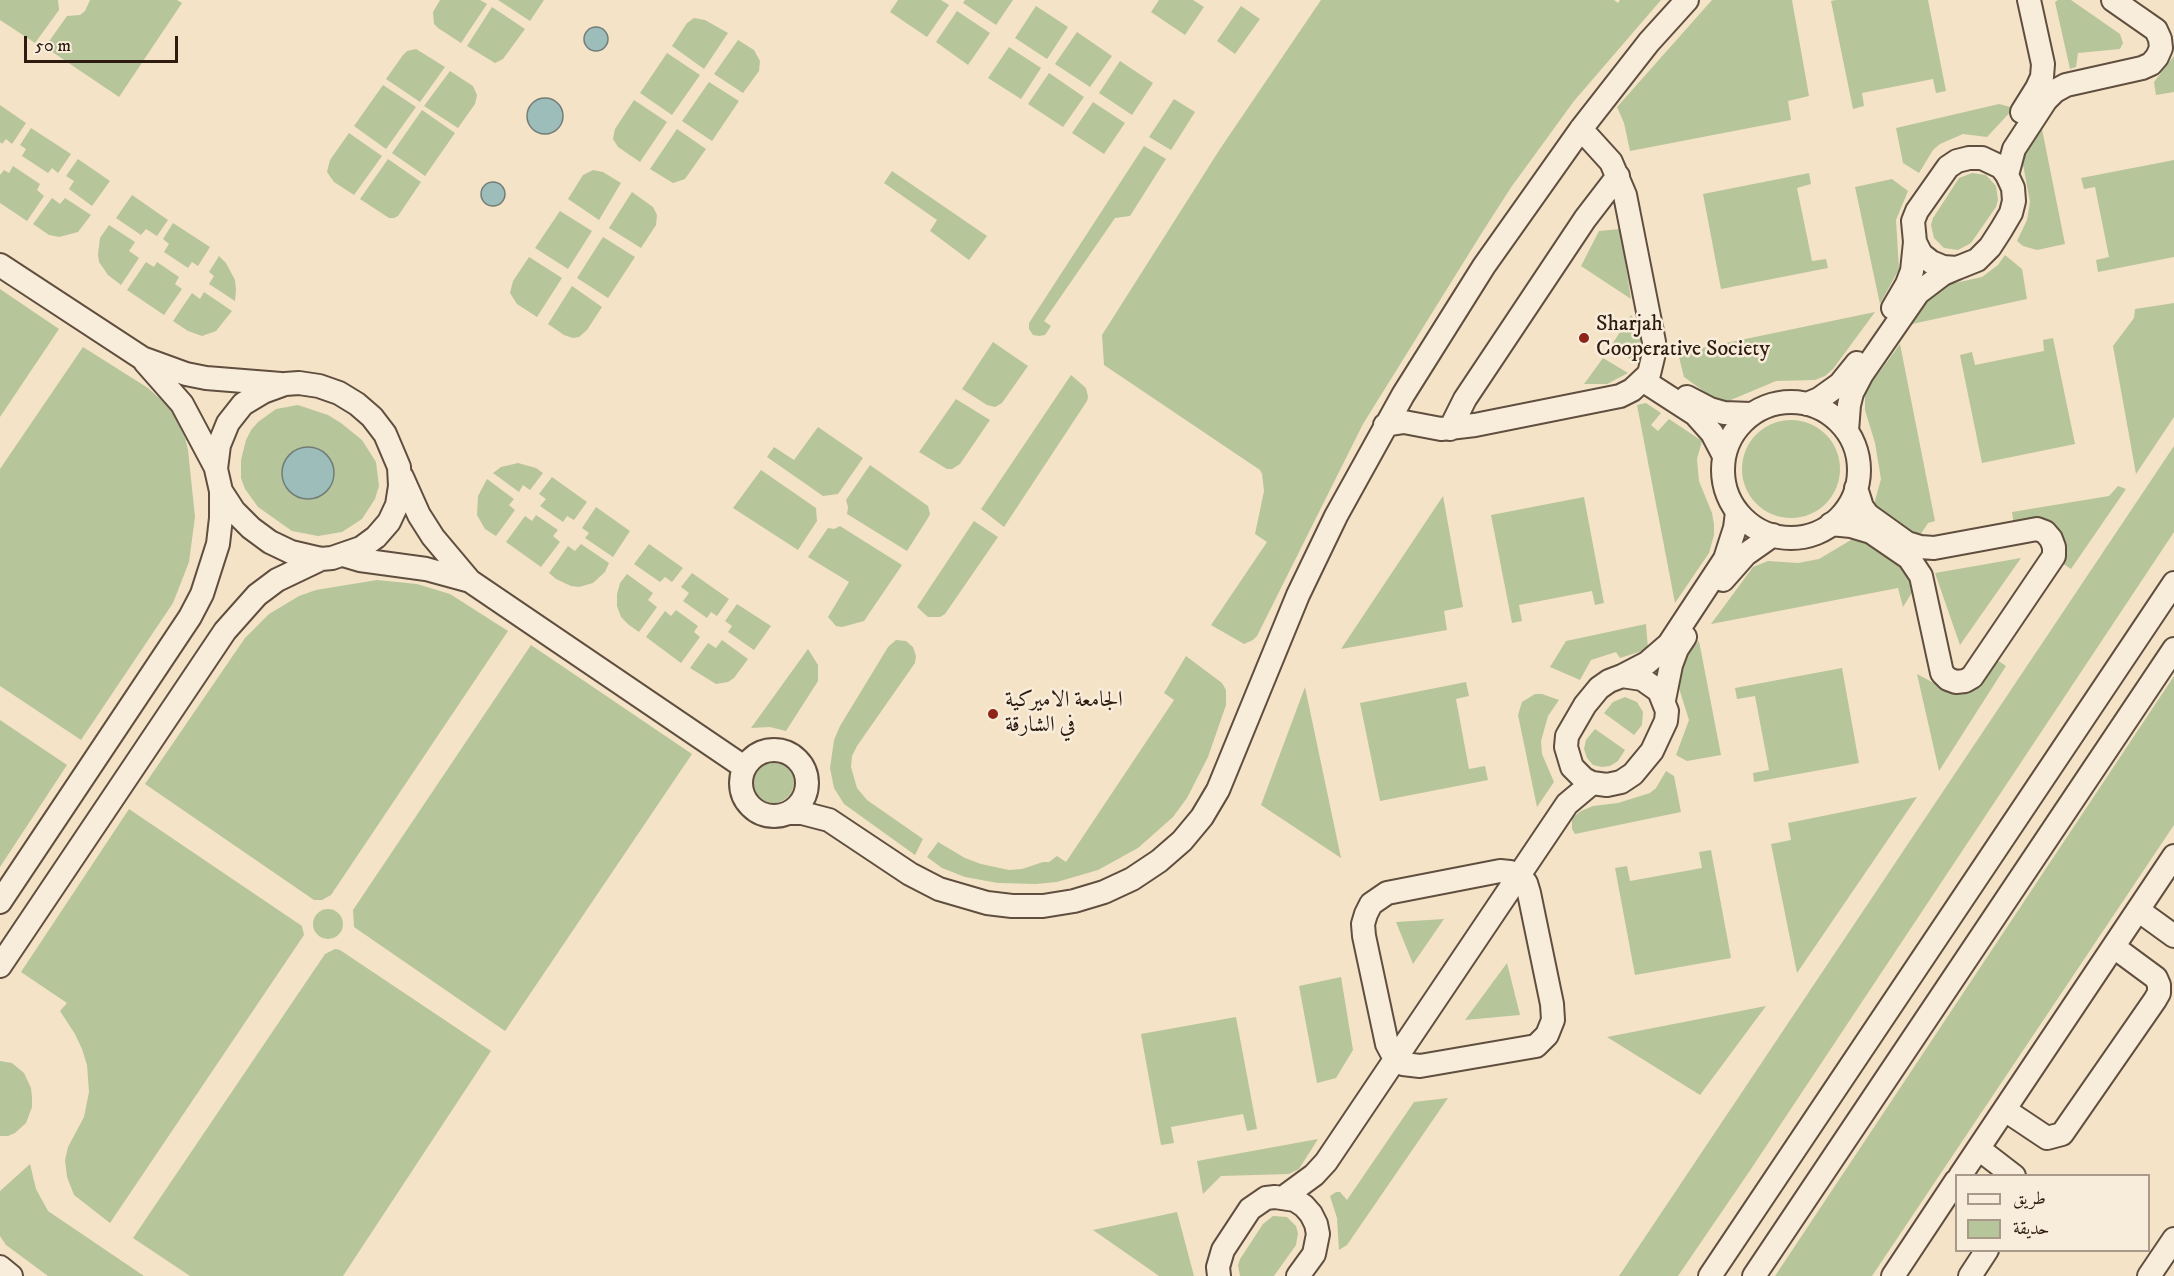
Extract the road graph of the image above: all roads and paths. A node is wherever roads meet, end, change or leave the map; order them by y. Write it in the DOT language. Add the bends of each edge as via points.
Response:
graph roads {
  1 [pos="1687,0"];
  2 [pos="2029,0"];
  3 [pos="2113,0"];
  4 [pos="1581,129"];
  5 [pos="1982,158"];
  6 [pos="2007,175"];
  7 [pos="1618,176"];
  8 [pos="1627,205"];
  9 [pos="1585,219"];
  10 [pos="1915,242"];
  11 [pos="0,265"];
  12 [pos="1956,268"];
  13 [pos="142,358"];
  14 [pos="1646,378"];
  15 [pos="285,384"];
  16 [pos="1475,386"];
  17 [pos="1807,404"];
  18 [pos="1751,414"];
  19 [pos="1385,425"];
  20 [pos="1475,425"];
  21 [pos="1450,429"];
  22 [pos="1847,431"];
  23 [pos="1724,456"];
  24 [pos="399,467"];
  25 [pos="216,469"];
  26 [pos="1856,488"];
  27 [pos="221,491"];
  28 [pos="1737,512"];
  29 [pos="1831,524"];
  30 [pos="1773,535"];
  31 [pos="343,555"];
  32 [pos="321,559"];
  33 [pos="470,581"];
  34 [pos="2174,583"];
  35 [pos="2174,649"];
  36 [pos="1622,676"];
  37 [pos="1664,700"];
  38 [pos="744,767"];
  39 [pos="1572,767"];
  40 [pos="1592,783"];
  41 [pos="807,786"];
  42 [pos="1567,804"];
  43 [pos="788,813"];
  44 [pos="829,820"];
  45 [pos="2174,856"];
  46 [pos="1519,876"];
  47 [pos="0,902"];
  48 [pos="2138,910"];
  49 [pos="2174,936"];
  50 [pos="2114,947"];
  51 [pos="0,966"];
  52 [pos="1866,1043"];
  53 [pos="1395,1059"];
  54 [pos="1895,1066"];
  55 [pos="2005,1110"];
  56 [pos="1978,1149"];
  57 [pos="1326,1162"];
  58 [pos="1961,1174"];
  59 [pos="2011,1174"];
  60 [pos="1955,1183"];
  61 [pos="1284,1197"];
  62 [pos="1311,1214"];
  63 [pos="2174,1239"];
  64 [pos="1986,1252"];
  65 [pos="0,1267"];
  66 [pos="11,1276"];
  67 [pos="1219,1276"];
  68 [pos="1298,1276"];
  69 [pos="1710,1276"];
  70 [pos="1754,1276"];
  71 [pos="1893,1276"];
  72 [pos="1970,1276"];
  73 [pos="2149,1276"];
  1 -- 4 [label="street"];
  2 -- 5 [label="street" via="2041,52 2042,77 2008,134"];
  3 -- 6 [label="street" via="2156,30 2161,48 2157,57 2142,68 2077,81 2055,91 2014,149"];
  4 -- 7 [label="street" via="1611,162"];
  4 -- 19 [label="street" via="1484,266"];
  5 -- 6 [label="street" via="2001,167"];
  5 -- 10 [label="street" via="1969,158 1948,167 1917,211 1913,221"];
  6 -- 12 [label="street" via="2013,188 2011,213 1977,260"];
  7 -- 8 [label="street"];
  7 -- 9 [label="street"];
  8 -- 9 [label="street"];
  8 -- 14 [label="street" via="1654,342"];
  9 -- 16 [label="street"];
  10 -- 12 [label="street" via="1931,262"];
  10 -- 17 [label="street" via="1907,284 1853,368 1830,392"];
  11 -- 13 [label="street"];
  12 -- 22 [label="street" via="1918,293 1869,364 1852,393"];
  13 -- 15 [label="street" via="206,378"];
  13 -- 25 [label="street" via="182,404"];
  14 -- 18 [label="street" via="1710,409"];
  14 -- 20 [label="street" via="1632,390 1605,400"];
  14 -- 23 [label="street" via="1695,414 1712,433"];
  15 -- 24 [label="street" via="319,386 357,404 385,434"];
  15 -- 25 [label="street" via="243,404 228,423 219,445"];
  16 -- 20 [label="street"];
  16 -- 21 [label="street"];
  17 -- 18 [label="street" via="1787,402"];
  17 -- 22 [label="street" via="1829,414"];
  18 -- 23 [label="street" via="1734,433"];
  19 -- 21 [label="street" via="1404,422"];
  19 -- 44 [label="street" via="1298,595 1218,790 1189,833 1159,861 1132,879 1074,901 1043,906 987,903 963,898 910,874"];
  20 -- 21 [label="street"];
  22 -- 26 [label="street" via="1858,458"];
  23 -- 28 [label="street" via="1722,476"];
  24 -- 31 [label="street" via="397,505 388,522 361,548"];
  24 -- 33 [label="street" via="419,515"];
  25 -- 27 [label="street"];
  26 -- 29 [label="street" via="1851,502"];
  26 -- 29 [label="street" via="1868,515 1907,543 1934,548 2037,529 2051,539 2054,556 1972,677 1956,682 1942,673 1921,576 1909,558 1871,532"];
  27 -- 32 [label="street" via="243,519 270,542"];
  27 -- 47 [label="street" via="218,544 212,570 194,610"];
  28 -- 30 [label="street" via="1759,530"];
  28 -- 36 [label="street" via="1725,559 1668,644 1647,663"];
  29 -- 30 [label="street" via="1803,536"];
  30 -- 37 [label="street" via="1729,572 1677,649"];
  31 -- 32 [label="street"];
  31 -- 33 [label="street" via="426,568"];
  32 -- 51 [label="street" via="298,568 257,595 225,631"];
  33 -- 38 [label="street"];
  34 -- 52 [label="street"];
  35 -- 54 [label="street"];
  36 -- 37 [label="street" via="1652,684"];
  36 -- 39 [label="street" via="1599,687 1572,726 1566,747"];
  37 -- 40 [label="street" via="1667,711 1663,732 1645,761 1621,782"];
  38 -- 41 [label="street" via="757,754 777,749 799,760 807,775"];
  38 -- 43 [label="street" via="742,788 751,806 760,813"];
  39 -- 40 [label="street"];
  39 -- 42 [label="street"];
  40 -- 42 [label="street"];
  41 -- 43 [label="street" via="801,802"];
  41 -- 44 [label="street"];
  42 -- 46 [label="street"];
  43 -- 44 [label="street"];
  45 -- 48 [label="street"];
  46 -- 53 [label="street"];
  46 -- 53 [label="street" via="1500,871 1387,893 1371,904 1364,936 1387,1044"];
  46 -- 53 [label="street" via="1529,893 1552,1004 1553,1020 1547,1035 1536,1046 1420,1066"];
  48 -- 49 [label="street"];
  48 -- 50 [label="street"];
  50 -- 55 [label="street"];
  50 -- 55 [label="street" via="2156,978 2159,993 2155,1000 2062,1134 2047,1138"];
  52 -- 54 [label="street" via="1877,1042 1887,1047"];
  52 -- 69 [label="street"];
  53 -- 57 [label="street"];
  54 -- 70 [label="street"];
  55 -- 56 [label="street"];
  56 -- 58 [label="street"];
  56 -- 59 [label="street"];
  57 -- 61 [label="street"];
  57 -- 62 [label="street"];
  60 -- 71 [label="street"];
  61 -- 62 [label="street" via="1295,1200"];
  61 -- 67 [label="street" via="1266,1198 1250,1209 1223,1250"];
  62 -- 68 [label="street" via="1317,1244"];
  63 -- 73 [label="street"];
  64 -- 72 [label="street"];
  65 -- 66 [label="street"];
}
